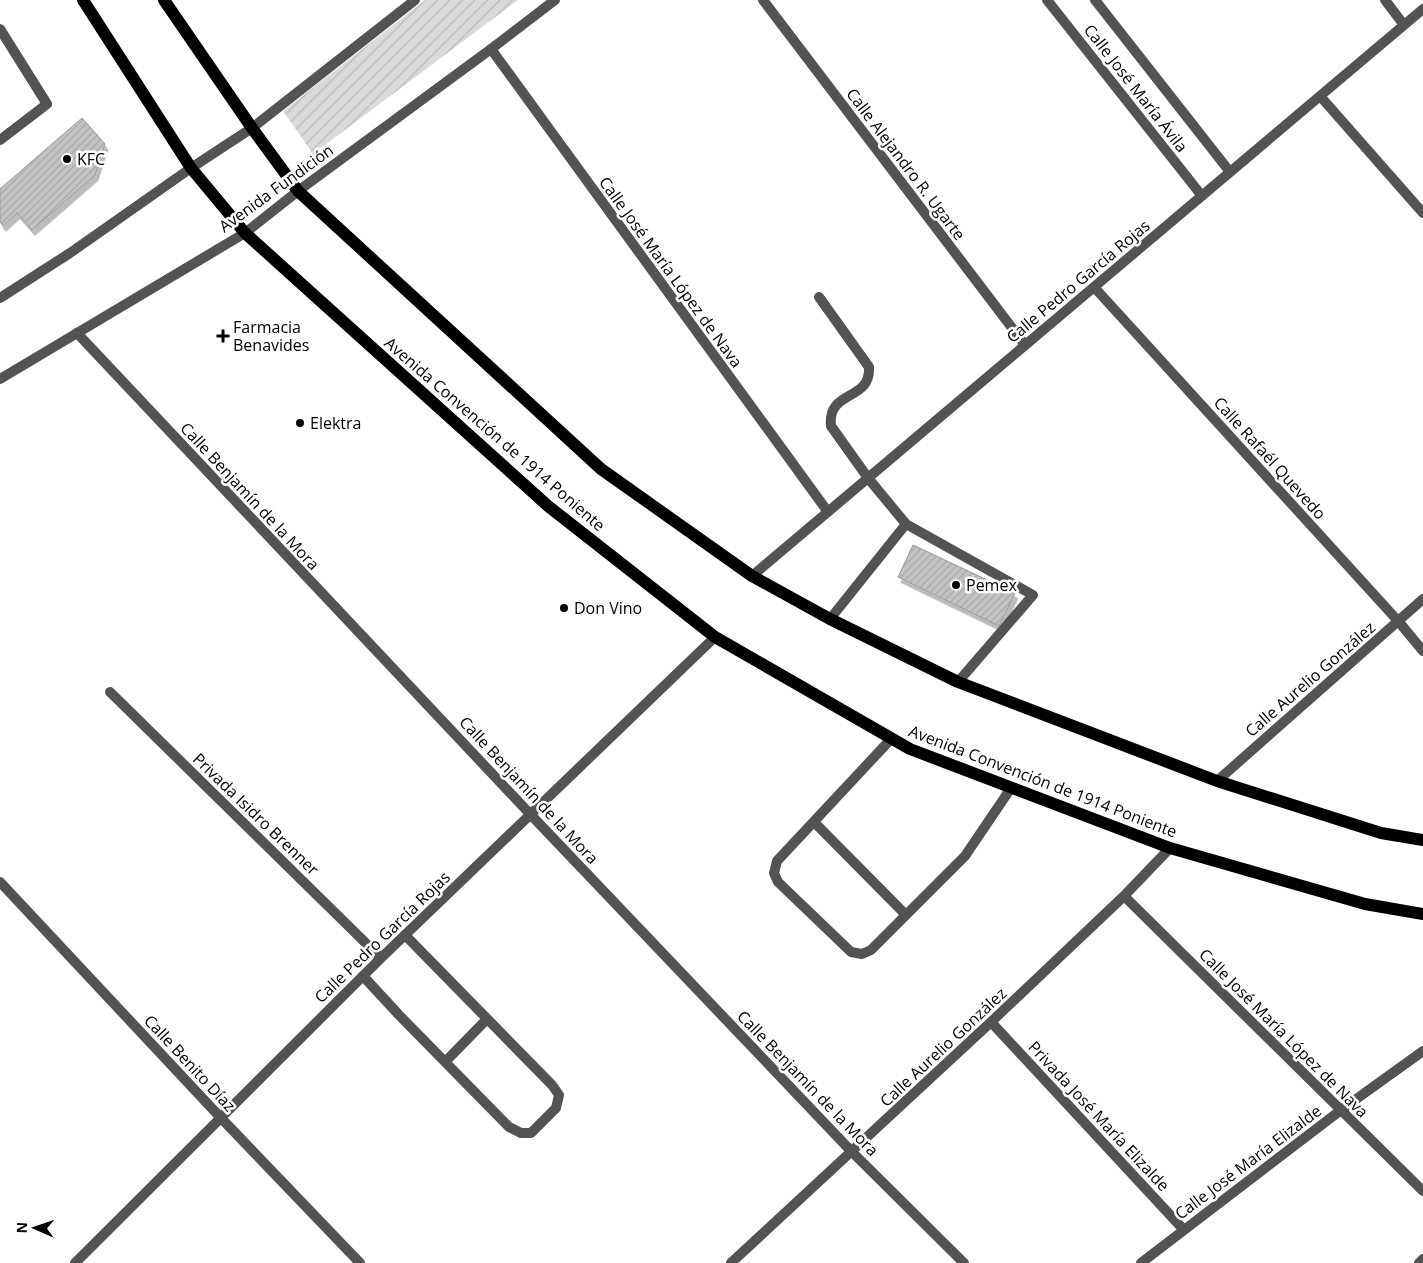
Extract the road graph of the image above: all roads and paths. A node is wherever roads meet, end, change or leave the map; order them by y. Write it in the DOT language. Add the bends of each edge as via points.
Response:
graph roads {
  1 [pos="83,0"];
  2 [pos="164,0"];
  3 [pos="415,0"];
  4 [pos="555,0"];
  5 [pos="763,0"];
  6 [pos="1047,0"];
  7 [pos="1095,0"];
  8 [pos="1385,0"];
  9 [pos="1423,9"];
  10 [pos="1404,25"];
  11 [pos="0,28"];
  12 [pos="491,49"];
  13 [pos="1320,96"];
  14 [pos="252,128"];
  15 [pos="0,140"];
  16 [pos="192,168"];
  17 [pos="1230,172"];
  18 [pos="298,191"];
  19 [pos="1202,196"];
  20 [pos="1423,213"];
  21 [pos="245,233"];
  22 [pos="1094,287"];
  23 [pos="818,297"];
  24 [pos="0,298"];
  25 [pos="76,333"];
  26 [pos="1025,346"];
  27 [pos="0,379"];
  28 [pos="868,478"];
  29 [pos="828,512"];
  30 [pos="906,524"];
  31 [pos="752,576"];
  32 [pos="1423,599"];
  33 [pos="830,619"];
  34 [pos="1399,622"];
  35 [pos="714,637"];
  36 [pos="1423,651"];
  37 [pos="958,682"];
  38 [pos="110,692"];
  39 [pos="891,739"];
  40 [pos="1217,781"];
  41 [pos="1011,788"];
  42 [pos="531,815"];
  43 [pos="814,822"];
  44 [pos="1423,840"];
  45 [pos="1170,848"];
  46 [pos="0,882"];
  47 [pos="1124,896"];
  48 [pos="1423,914"];
  49 [pos="906,915"];
  50 [pos="405,935"];
  51 [pos="381,958"];
  52 [pos="363,976"];
  53 [pos="486,1019"];
  54 [pos="991,1022"];
  55 [pos="1423,1051"];
  56 [pos="445,1062"];
  57 [pos="1341,1110"];
  58 [pos="221,1118"];
  59 [pos="852,1152"];
  60 [pos="1423,1190"];
  61 [pos="1184,1230"];
  62 [pos="1423,1259"];
  63 [pos="75,1263"];
  64 [pos="360,1263"];
  65 [pos="731,1263"];
  66 [pos="964,1263"];
  67 [pos="1141,1263"];
  68 [pos="1419,1263"];
  1 -- 16 [label="main road, Avenida Convención de 1914 Poniente"];
  2 -- 14 [label="main road"];
  3 -- 14 [label="street"];
  4 -- 12 [label="street, Avenida Fundición"];
  5 -- 26 [label="street, Calle Alejandro R. Ugarte"];
  6 -- 19 [label="street, Calle José María Ávila"];
  7 -- 17 [label="street, Calle José María Ávila"];
  8 -- 10 [label="street"];
  9 -- 10 [label="street, Calle Pedro García Rojas"];
  10 -- 13 [label="street, Calle Pedro García Rojas"];
  11 -- 15 [label="street" via="47,104"];
  12 -- 18 [label="street, Avenida Fundición"];
  12 -- 29 [label="street, Calle José María López de Nava"];
  13 -- 17 [label="street, Calle Pedro García Rojas"];
  13 -- 20 [label="street"];
  14 -- 16 [label="street"];
  14 -- 18 [label="main road"];
  16 -- 21 [label="main road, Avenida Convención de 1914 Poniente"];
  16 -- 24 [label="street"];
  17 -- 19 [label="street, Calle Pedro García Rojas"];
  18 -- 21 [label="street, Avenida Fundición"];
  18 -- 31 [label="main road" via="601,469"];
  19 -- 22 [label="street, Calle Pedro García Rojas"];
  21 -- 25 [label="street, Avenida Fundición"];
  21 -- 35 [label="main road, Avenida Convención de 1914 Poniente" via="548,506"];
  22 -- 26 [label="street, Calle Pedro García Rojas"];
  22 -- 34 [label="street, Calle Rafaél Quevedo"];
  23 -- 28 [label="street" via="869,367 870,377 866,385 833,407 830,416 831,426"];
  25 -- 27 [label="street, Avenida Fundición"];
  25 -- 42 [label="street, Calle Benjamín de la Mora"];
  26 -- 28 [label="street, Calle Pedro García Rojas"];
  28 -- 29 [label="street, Calle Pedro García Rojas"];
  28 -- 30 [label="street"];
  29 -- 31 [label="street, Calle Pedro García Rojas"];
  30 -- 33 [label="street"];
  30 -- 37 [label="street" via="1033,595"];
  31 -- 33 [label="main road"];
  32 -- 34 [label="street, Calle Aurelio González"];
  33 -- 37 [label="main road"];
  34 -- 36 [label="street, Calle Rafaél Quevedo"];
  34 -- 40 [label="street, Calle Aurelio González"];
  35 -- 39 [label="main road, Avenida Convención de 1914 Poniente"];
  35 -- 42 [label="street, Calle Pedro García Rojas"];
  37 -- 40 [label="main road"];
  38 -- 51 [label="street, Privada Isidro Brenner"];
  39 -- 41 [label="main road, Avenida Convención de 1914 Poniente" via="910,750"];
  39 -- 43 [label="street"];
  40 -- 44 [label="main road" via="1381,833"];
  41 -- 45 [label="main road, Avenida Convención de 1914 Poniente"];
  41 -- 49 [label="street" via="965,856"];
  42 -- 50 [label="street, Calle Pedro García Rojas"];
  42 -- 59 [label="street, Calle Benjamín de la Mora"];
  43 -- 49 [label="street"];
  43 -- 49 [label="street" via="777,861 774,873 778,882 850,952 862,954 871,950"];
  45 -- 47 [label="street, Calle Aurelio González"];
  45 -- 48 [label="main road, Avenida Convención de 1914 Poniente" via="1365,904"];
  46 -- 58 [label="street, Calle Benito Díaz"];
  47 -- 54 [label="street, Calle Aurelio González"];
  47 -- 57 [label="street, Calle José María López de Nava"];
  50 -- 51 [label="street, Calle Pedro García Rojas"];
  50 -- 53 [label="street"];
  51 -- 52 [label="street, Calle Pedro García Rojas"];
  52 -- 56 [label="street"];
  52 -- 58 [label="street, Calle Pedro García Rojas"];
  53 -- 56 [label="street"];
  53 -- 56 [label="street" via="552,1085 559,1095 556,1108 531,1133 521,1133 510,1127"];
  54 -- 59 [label="street, Calle Aurelio González"];
  54 -- 61 [label="street, Privada José María Elizalde"];
  55 -- 57 [label="street, Calle José María Elizalde"];
  57 -- 60 [label="street, Calle José María López de Nava"];
  57 -- 61 [label="street, Calle José María Elizalde"];
  58 -- 63 [label="street, Calle Pedro García Rojas"];
  58 -- 64 [label="street, Calle Benito Díaz"];
  59 -- 65 [label="street, Calle Aurelio González"];
  59 -- 66 [label="street, Calle Benjamín de la Mora"];
  61 -- 67 [label="street, Calle José María Elizalde"];
  62 -- 68 [label="street"];
}
